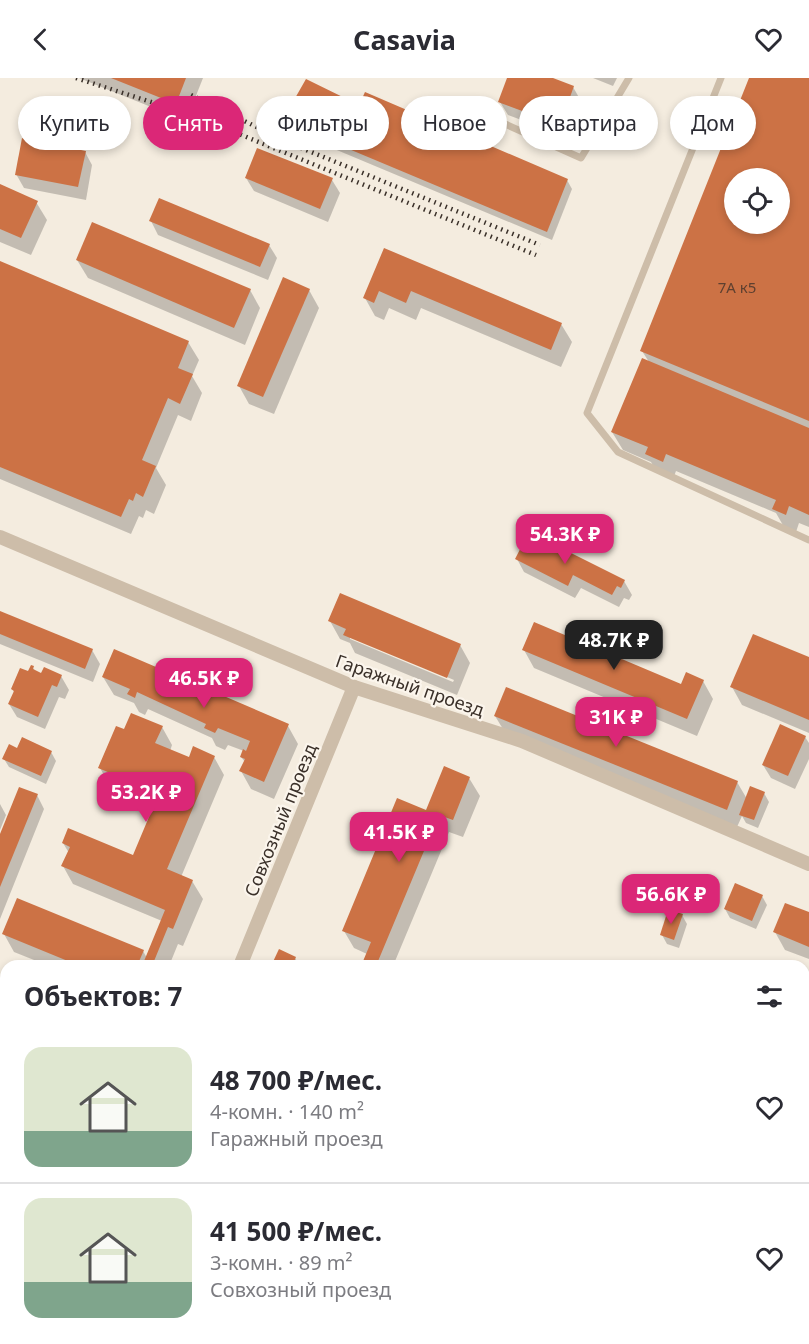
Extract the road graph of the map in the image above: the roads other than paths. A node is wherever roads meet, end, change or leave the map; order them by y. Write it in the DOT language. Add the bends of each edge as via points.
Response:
graph roads {
  1 [pos="629,78"];
  2 [pos="721,78"];
  3 [pos="507,125"];
  4 [pos="0,537"];
  5 [pos="809,540"];
  6 [pos="354,687"];
  7 [pos="809,864"];
  8 [pos="242,960"];
  1 -- 3 [label="lane" via="582,158"];
  2 -- 5 [label="lane" via="587,413 618,453"];
  4 -- 6 [label="street, Гаражный проезд"];
  6 -- 7 [label="street, Гаражный проезд" via="522,741"];
  6 -- 8 [label="street, Совхозный проезд"];
}
